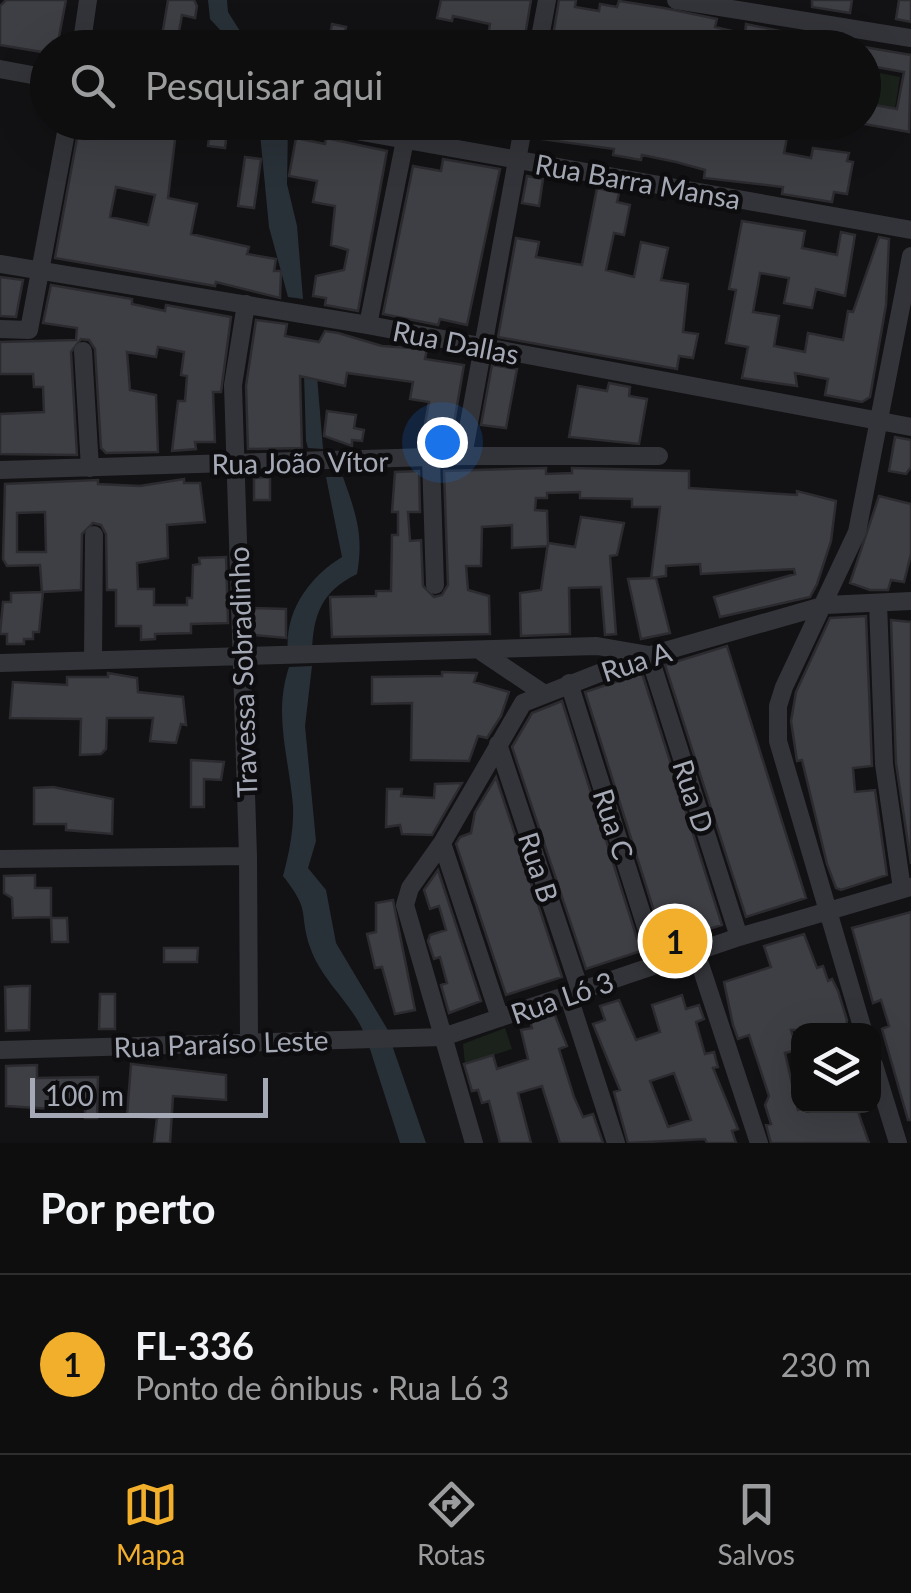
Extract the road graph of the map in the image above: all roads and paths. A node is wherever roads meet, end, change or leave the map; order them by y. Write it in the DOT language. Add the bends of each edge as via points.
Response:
graph roads {
  1 [pos="88,0"];
  2 [pos="548,0"];
  3 [pos="676,0"];
  4 [pos="84,30"];
  5 [pos="542,30"];
  6 [pos="862,30"];
  7 [pos="881,33"];
  8 [pos="911,38"];
  9 [pos="0,69"];
  10 [pos="30,75"];
  11 [pos="65,140"];
  12 [pos="405,140"];
  13 [pos="521,140"];
  14 [pos="517,159"];
  15 [pos="911,230"];
  16 [pos="911,256"];
  17 [pos="0,264"];
  18 [pos="40,271"];
  19 [pos="246,304"];
  20 [pos="368,325"];
  21 [pos="0,329"];
  22 [pos="480,347"];
  23 [pos="83,352"];
  24 [pos="880,422"];
  25 [pos="911,427"];
  26 [pos="463,456"];
  27 [pos="660,456"];
  28 [pos="431,459"];
  29 [pos="235,462"];
  30 [pos="90,468"];
  31 [pos="0,470"];
  32 [pos="94,535"];
  33 [pos="435,585"];
  34 [pos="911,600"];
  35 [pos="878,602"];
  36 [pos="826,605"];
  37 [pos="480,650"];
  38 [pos="650,655"];
  39 [pos="92,660"];
  40 [pos="243,660"];
  41 [pos="0,664"];
  42 [pos="569,684"];
  43 [pos="543,693"];
  44 [pos="498,744"];
  45 [pos="442,843"];
  46 [pos="248,856"];
  47 [pos="0,860"];
  48 [pos="907,888"];
  49 [pos="825,910"];
  50 [pos="739,937"];
  51 [pos="696,952"];
  52 [pos="658,965"];
  53 [pos="574,992"];
  54 [pos="500,1018"];
  55 [pos="860,1023"];
  56 [pos="443,1037"];
  57 [pos="249,1042"];
  58 [pos="0,1050"];
  59 [pos="881,1088"];
  60 [pos="474,1143"];
  61 [pos="616,1143"];
  62 [pos="759,1143"];
  63 [pos="898,1143"];
  1 -- 4 [label="street"];
  2 -- 5 [label="street"];
  3 -- 6 [label="street"];
  7 -- 8 [label="street"];
  9 -- 10 [label="street"];
  11 -- 18 [label="street"];
  12 -- 14 [label="street, Rua Barra Mansa"];
  12 -- 20 [label="street"];
  13 -- 14 [label="street"];
  14 -- 15 [label="street, Rua Barra Mansa"];
  14 -- 22 [label="street"];
  16 -- 24 [label="street"];
  17 -- 18 [label="street, Rua Dallas"];
  18 -- 19 [label="street, Rua Dallas"];
  18 -- 21 [label="street" via="29,330"];
  19 -- 20 [label="street, Rua Dallas"];
  19 -- 29 [label="street, Travessa Sobradinho" via="232,385"];
  20 -- 22 [label="street, Rua Dallas"];
  22 -- 24 [label="street, Rua Dallas"];
  22 -- 26 [label="street"];
  23 -- 30 [label="street"];
  24 -- 25 [label="street, Rua Dallas"];
  24 -- 36 [label="street" via="856,532"];
  26 -- 27 [label="street, Rua João Vítor"];
  26 -- 28 [label="street, Rua João Vítor"];
  28 -- 29 [label="street, Rua João Vítor"];
  28 -- 33 [label="street"];
  29 -- 30 [label="street, Rua João Vítor"];
  29 -- 40 [label="street, Travessa Sobradinho"];
  30 -- 31 [label="street, Rua João Vítor"];
  32 -- 39 [label="street"];
  34 -- 35 [label="street, Rua A"];
  35 -- 36 [label="street, Rua A"];
  35 -- 48 [label="street" via="884,764"];
  36 -- 38 [label="street, Rua A"];
  36 -- 49 [label="street" via="784,687 777,723"];
  37 -- 38 [label="street" via="597,646"];
  37 -- 40 [label="street"];
  37 -- 43 [label="street"];
  38 -- 42 [label="street, Rua A"];
  38 -- 50 [label="street, Rua D"];
  39 -- 40 [label="street"];
  39 -- 41 [label="street"];
  40 -- 46 [label="street, Travessa Sobradinho"];
  42 -- 43 [label="street, Rua A"];
  42 -- 52 [label="street, Rua C"];
  43 -- 44 [label="street, Rua A" via="523,702"];
  44 -- 45 [label="street, Rua A"];
  44 -- 53 [label="street, Rua B"];
  45 -- 54 [label="street"];
  45 -- 56 [label="street, Rua A" via="410,888 406,914"];
  46 -- 47 [label="street"];
  46 -- 57 [label="street, Travessa Sobradinho"];
  48 -- 49 [label="street, Rua Ló 3"];
  49 -- 50 [label="street, Rua Ló 3"];
  49 -- 55 [label="street"];
  50 -- 51 [label="street, Rua Ló 3"];
  51 -- 52 [label="street, Rua Ló 3"];
  51 -- 62 [label="street"];
  52 -- 53 [label="street, Rua Ló 3"];
  53 -- 54 [label="street, Rua Ló 3"];
  53 -- 61 [label="street, Rua B"];
  54 -- 56 [label="street, Rua Ló 3"];
  56 -- 57 [label="street, Rua Paraíso Leste"];
  56 -- 60 [label="street"];
  57 -- 58 [label="street, Rua Paraíso Leste"];
  59 -- 63 [label="street"];
}
